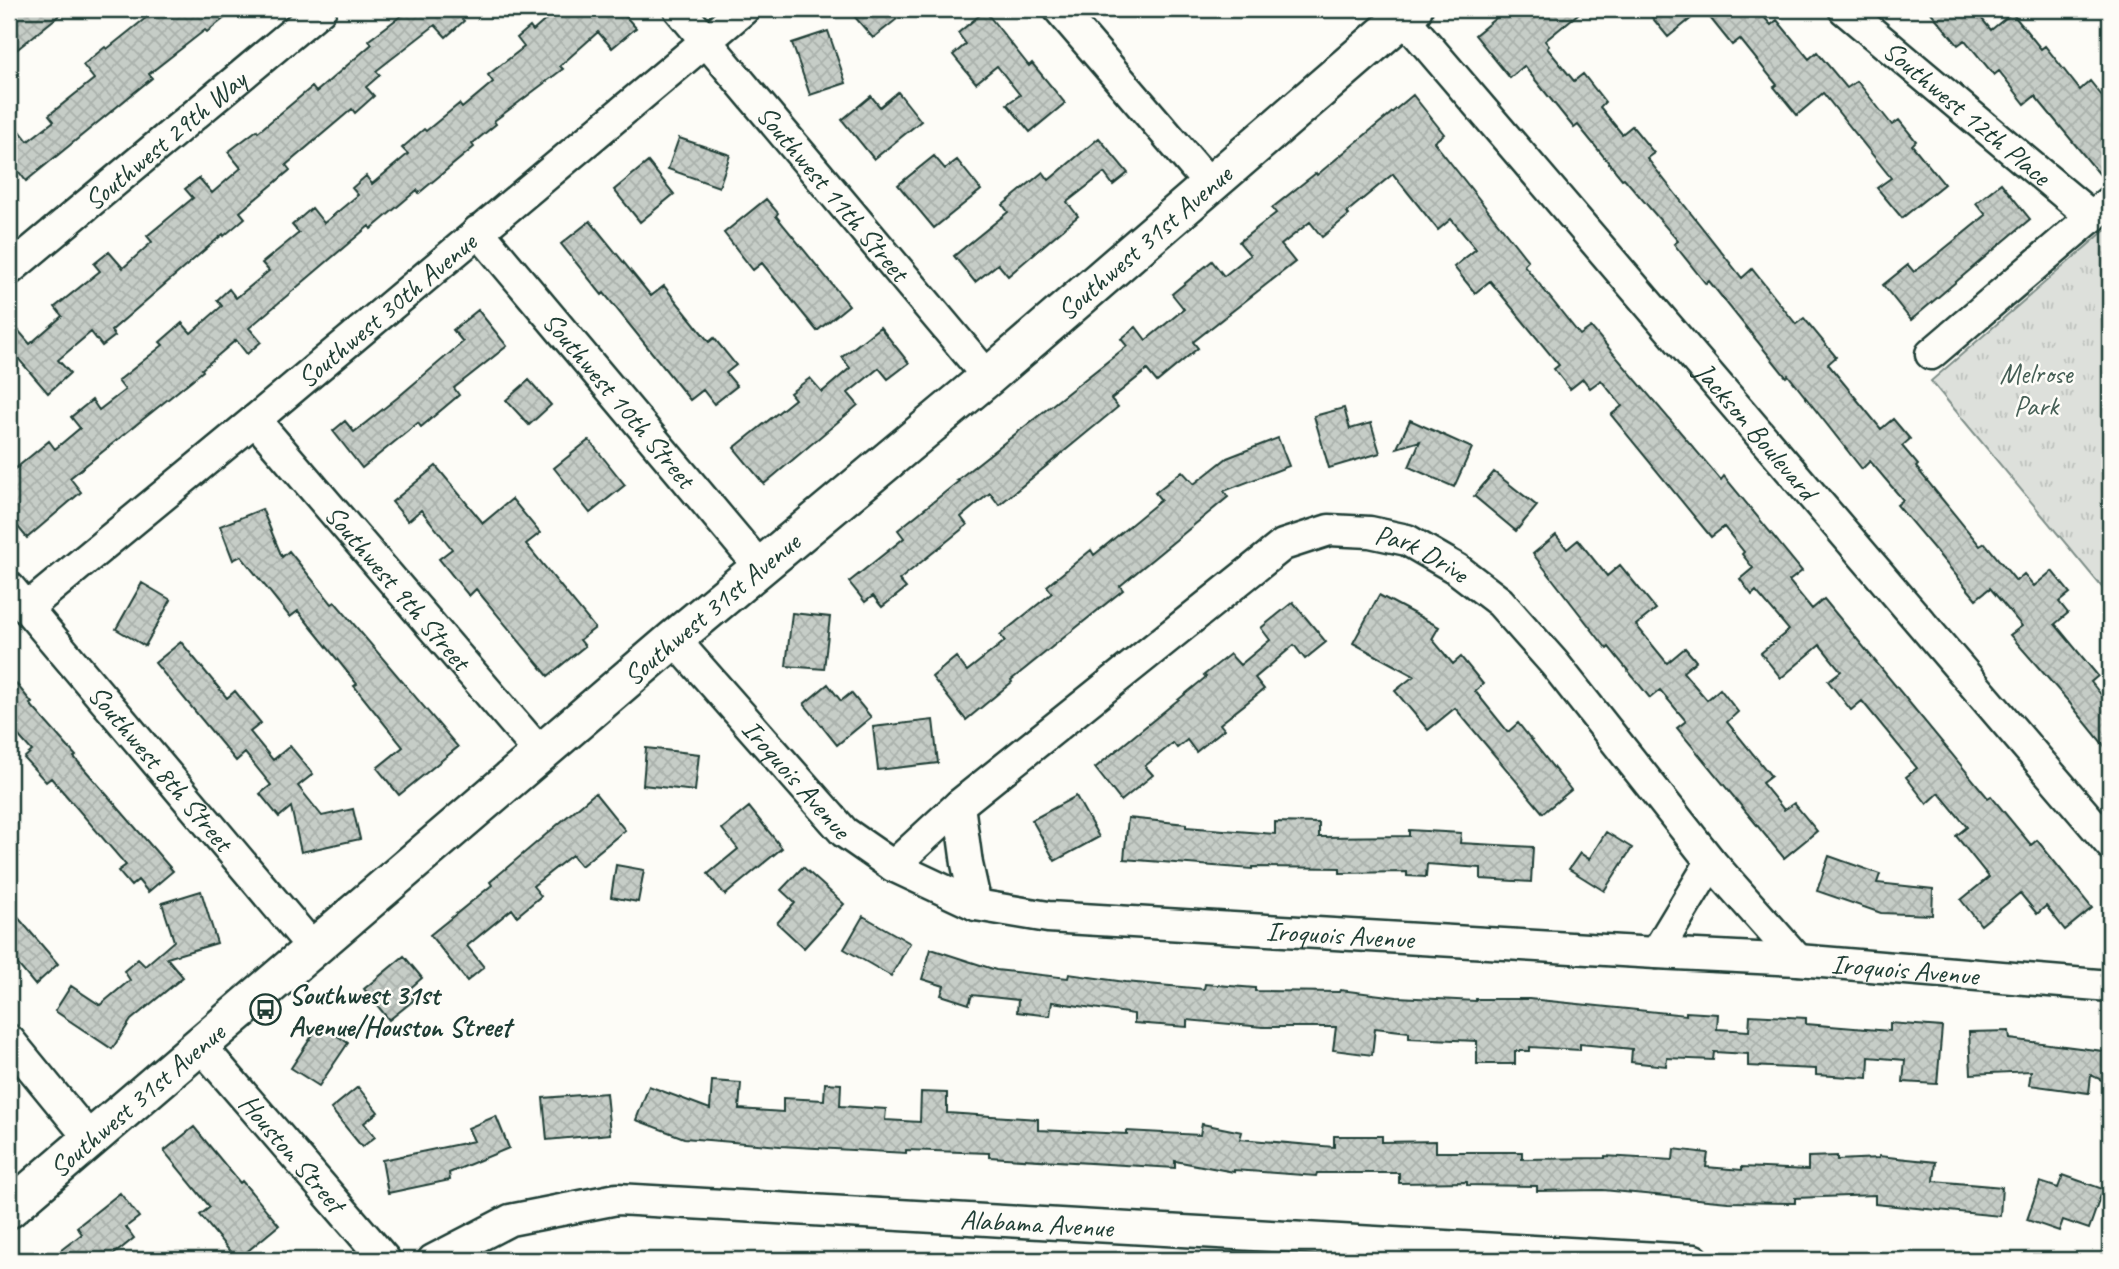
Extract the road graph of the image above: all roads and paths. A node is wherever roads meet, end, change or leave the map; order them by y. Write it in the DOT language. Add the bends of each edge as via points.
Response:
graph roads {
  1 [pos="321,9"];
  2 [pos="679,9"];
  3 [pos="744,9"];
  4 [pos="1059,9"];
  5 [pos="1844,9"];
  6 [pos="1408,13"];
  7 [pos="705,41"];
  8 [pos="1210,185"];
  9 [pos="2101,209"];
  10 [pos="478,231"];
  11 [pos="9,270"];
  12 [pos="1931,354"];
  13 [pos="988,377"];
  14 [pos="255,420"];
  15 [pos="761,568"];
  16 [pos="18,598"];
  17 [pos="674,639"];
  18 [pos="541,754"];
  19 [pos="959,805"];
  20 [pos="2110,844"];
  21 [pos="1711,862"];
  22 [pos="893,866"];
  23 [pos="976,905"];
  24 [pos="313,948"];
  25 [pos="1656,953"];
  26 [pos="1798,960"];
  27 [pos="2110,986"];
  28 [pos="9,1041"];
  29 [pos="200,1045"];
  30 [pos="90,1139"];
  31 [pos="9,1209"];
  32 [pos="385,1260"];
  33 [pos="433,1260"];
  34 [pos="1693,1260"];
  1 -- 11 [label="street, Southwest 29th Way"];
  2 -- 7 [label="street, Southwest 11th Street"];
  3 -- 7 [label="street, Southwest 30th Avenue"];
  4 -- 8 [label="street"];
  5 -- 9 [label="street, Southwest 12th Place"];
  6 -- 8 [label="main road, Southwest 31st Avenue"];
  6 -- 20 [label="street, Jackson Boulevard"];
  7 -- 10 [label="street, Southwest 30th Avenue"];
  7 -- 13 [label="street, Southwest 11th Street"];
  8 -- 13 [label="main road, Southwest 31st Avenue"];
  9 -- 12 [label="street"];
  10 -- 14 [label="street, Southwest 30th Avenue"];
  10 -- 15 [label="street, Southwest 10th Street"];
  13 -- 15 [label="main road, Southwest 31st Avenue"];
  14 -- 16 [label="street, Southwest 30th Avenue"];
  14 -- 18 [label="street, Southwest 9th Street"];
  15 -- 17 [label="main road, Southwest 31st Avenue"];
  16 -- 24 [label="street, Southwest 8th Street"];
  17 -- 18 [label="main road, Southwest 31st Avenue"];
  17 -- 22 [label="street, Iroquois Avenue" via="844,832"];
  18 -- 24 [label="main road, Southwest 31st Avenue"];
  19 -- 21 [label="street, Park Drive" via="1283,545 1329,530 1370,532 1407,540 1457,569 1500,602"];
  19 -- 22 [label="street, Park Drive"];
  19 -- 23 [label="street"];
  21 -- 25 [label="street"];
  21 -- 26 [label="street, Park Drive"];
  22 -- 23 [label="street, Iroquois Avenue"];
  23 -- 25 [label="street, Iroquois Avenue" via="1048,917"];
  24 -- 29 [label="main road, Southwest 31st Avenue"];
  25 -- 26 [label="street, Iroquois Avenue"];
  26 -- 27 [label="street, Iroquois Avenue"];
  28 -- 30 [label="street"];
  29 -- 30 [label="main road, Southwest 31st Avenue"];
  29 -- 32 [label="street, Houston Street"];
  30 -- 31 [label="main road, Southwest 31st Avenue"];
  33 -- 34 [label="street, Alabama Avenue" via="510,1220 617,1199"];
}
